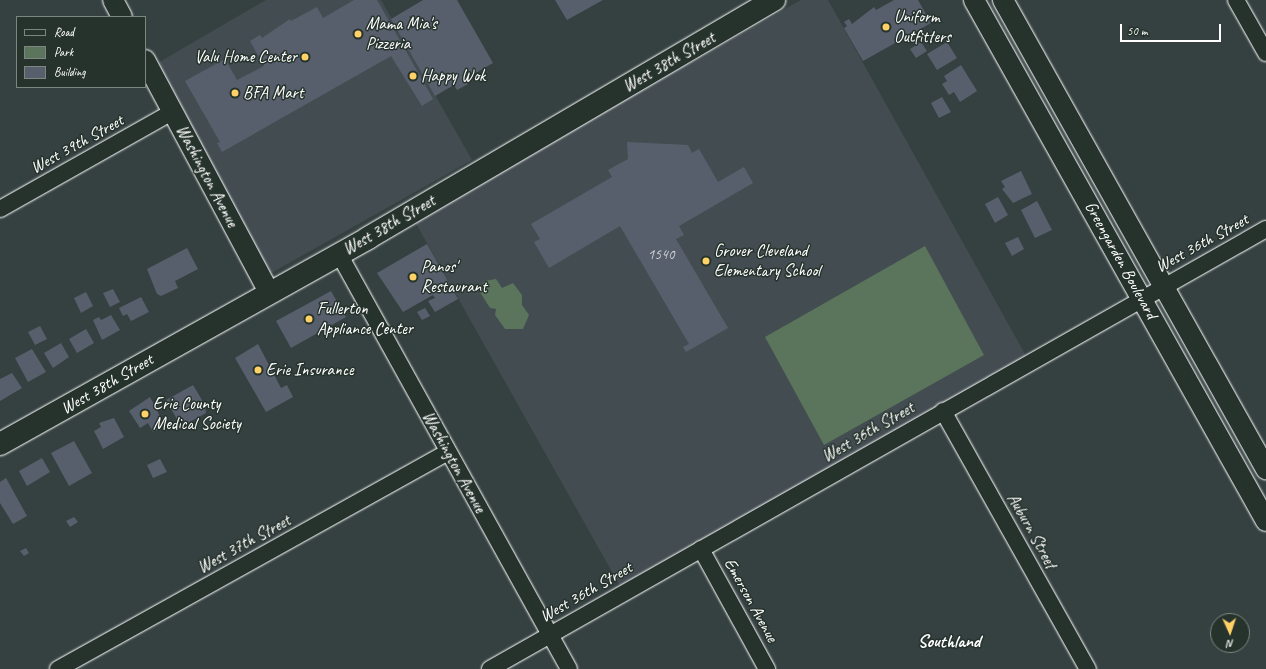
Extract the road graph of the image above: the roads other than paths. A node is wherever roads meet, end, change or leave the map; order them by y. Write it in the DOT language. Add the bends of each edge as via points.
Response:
graph roads {
  1 [pos="113,0"];
  2 [pos="774,0"];
  3 [pos="974,0"];
  4 [pos="1003,0"];
  5 [pos="1236,0"];
  6 [pos="121,16"];
  7 [pos="1266,53"];
  8 [pos="146,62"];
  9 [pos="172,112"];
  10 [pos="0,209"];
  11 [pos="1266,229"];
  12 [pos="339,254"];
  13 [pos="1164,286"];
  14 [pos="269,292"];
  15 [pos="1142,299"];
  16 [pos="943,411"];
  17 [pos="0,444"];
  18 [pos="448,452"];
  19 [pos="1266,470"];
  20 [pos="1266,522"];
  21 [pos="701,549"];
  22 [pos="550,634"];
  23 [pos="58,669"];
  24 [pos="490,669"];
  25 [pos="568,669"];
  26 [pos="767,669"];
  27 [pos="1088,669"];
  1 -- 6 [label="street"];
  2 -- 12 [label="main road, West 38th Street"];
  3 -- 15 [label="street, Greengarden Boulevard"];
  4 -- 13 [label="street, Greengarden Boulevard"];
  5 -- 7 [label="street"];
  8 -- 9 [label="street, Washington Avenue"];
  9 -- 10 [label="street, West 39th Street"];
  9 -- 14 [label="street, Washington Avenue"];
  11 -- 13 [label="street, West 36th Street"];
  12 -- 14 [label="main road, West 38th Street"];
  12 -- 18 [label="street, Washington Avenue"];
  13 -- 15 [label="street, West 36th Street"];
  13 -- 19 [label="street, Greengarden Boulevard"];
  14 -- 17 [label="main road, West 38th Street"];
  15 -- 16 [label="street, West 36th Street"];
  15 -- 20 [label="street, Greengarden Boulevard"];
  16 -- 21 [label="street, West 36th Street"];
  16 -- 27 [label="street, Auburn Street"];
  18 -- 22 [label="street, Washington Avenue"];
  18 -- 23 [label="street, West 37th Street"];
  21 -- 22 [label="street, West 36th Street"];
  21 -- 26 [label="street, Emerson Avenue"];
  22 -- 24 [label="street, West 36th Street"];
  22 -- 25 [label="street, Washington Avenue"];
}
